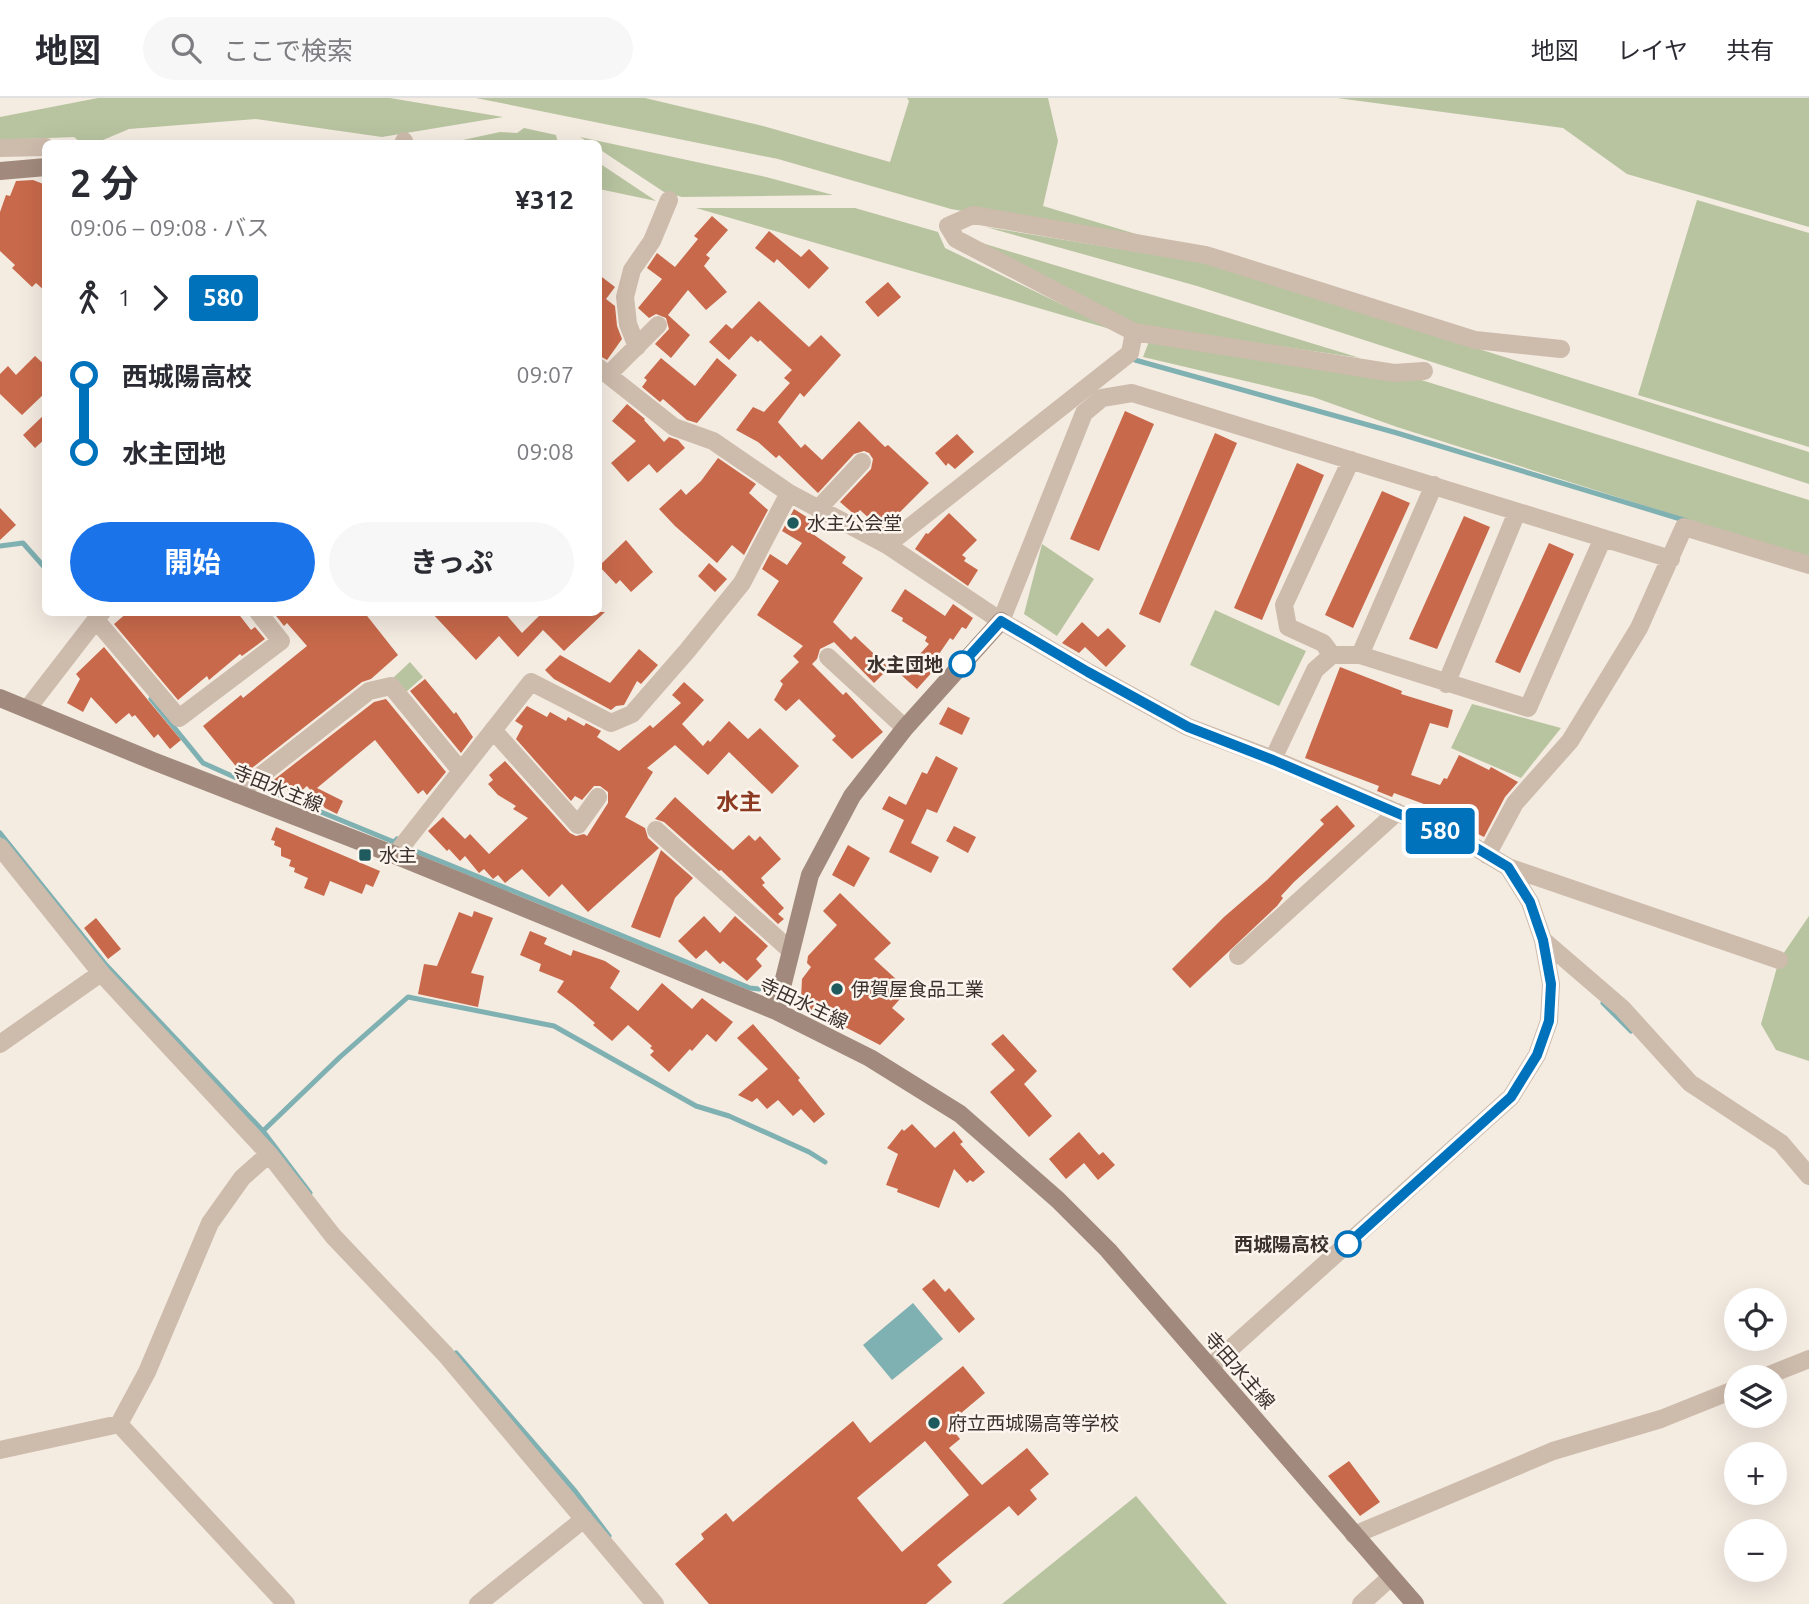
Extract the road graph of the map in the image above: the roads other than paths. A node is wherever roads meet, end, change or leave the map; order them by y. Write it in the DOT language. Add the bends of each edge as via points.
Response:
graph roads {
  1 [pos="42,147"];
  2 [pos="0,148"];
  3 [pos="42,167"];
  4 [pos="0,171"];
  5 [pos="669,200"];
  6 [pos="658,325"];
  7 [pos="1134,332"];
  8 [pos="637,347"];
  9 [pos="1561,349"];
  10 [pos="602,370"];
  11 [pos="1424,371"];
  12 [pos="1351,460"];
  13 [pos="862,462"];
  14 [pos="1434,485"];
  15 [pos="789,493"];
  16 [pos="818,509"];
  17 [pos="1517,512"];
  18 [pos="1603,538"];
  19 [pos="887,545"];
  20 [pos="1671,559"];
  21 [pos="1809,565"];
  22 [pos="99,616"];
  23 [pos="261,616"];
  24 [pos="1001,621"];
  25 [pos="1332,655"];
  26 [pos="1360,655"];
  27 [pos="828,657"];
  28 [pos="1446,684"];
  29 [pos="0,698"];
  30 [pos="28,708"];
  31 [pos="905,728"];
  32 [pos="494,730"];
  33 [pos="1273,760"];
  34 [pos="461,771"];
  35 [pos="237,794"];
  36 [pos="598,797"];
  37 [pos="1397,812"];
  38 [pos="656,830"];
  39 [pos="0,847"];
  40 [pos="395,855"];
  41 [pos="1488,855"];
  42 [pos="1508,867"];
  43 [pos="1543,940"];
  44 [pos="790,950"];
  45 [pos="1238,956"];
  46 [pos="1779,960"];
  47 [pos="101,973"];
  48 [pos="776,1011"];
  49 [pos="0,1044"];
  50 [pos="269,1154"];
  51 [pos="1809,1176"];
  52 [pos="1809,1359"];
  53 [pos="1210,1367"];
  54 [pos="1787,1368"];
  55 [pos="1724,1394"];
  56 [pos="119,1424"];
  57 [pos="0,1450"];
  58 [pos="584,1519"];
  59 [pos="1354,1535"];
  60 [pos="1391,1577"];
  61 [pos="286,1604"];
  62 [pos="478,1604"];
  63 [pos="654,1604"];
  64 [pos="1361,1604"];
  65 [pos="1415,1604"];
  1 -- 2 [label="street"];
  3 -- 4 [label="main road"];
  5 -- 8 [label="street" via="652,241 632,270 625,297"];
  6 -- 8 [label="street"];
  7 -- 9 [label="street" via="956,239 948,226 973,215 1206,256 1475,340"];
  7 -- 11 [label="street" via="1394,373"];
  7 -- 19 [label="street" via="1130,353"];
  8 -- 10 [label="street"];
  10 -- 15 [label="street" via="674,427 713,441"];
  12 -- 14 [label="street"];
  12 -- 24 [label="street" via="1132,394 1102,398 1084,413"];
  12 -- 25 [label="street" via="1284,605 1288,627 1323,643"];
  13 -- 16 [label="street"];
  14 -- 17 [label="street"];
  14 -- 26 [label="street"];
  15 -- 16 [label="street"];
  15 -- 32 [label="street" via="742,583 632,714 611,723 531,682"];
  16 -- 19 [label="street"];
  17 -- 18 [label="street"];
  17 -- 28 [label="street"];
  18 -- 20 [label="street"];
  18 -- 28 [label="street" via="1528,708"];
  19 -- 24 [label="street"];
  20 -- 21 [label="street" via="1684,527"];
  20 -- 41 [label="street" via="1640,628 1570,740 1515,803"];
  22 -- 23 [label="street" via="179,718 281,641"];
  22 -- 30 [label="street"];
  24 -- 31 [label="main road"];
  24 -- 33 [label="street" via="1188,727"];
  25 -- 26 [label="street"];
  25 -- 33 [label="street" via="1315,670"];
  26 -- 28 [label="street"];
  27 -- 31 [label="street"];
  29 -- 30 [label="main road, 寺田水主線"];
  30 -- 35 [label="main road, 寺田水主線"];
  31 -- 44 [label="main road" via="852,796 810,875"];
  32 -- 34 [label="street"];
  32 -- 36 [label="street" via="578,825"];
  33 -- 37 [label="street"];
  34 -- 35 [label="street" via="391,686 369,691"];
  34 -- 40 [label="street"];
  35 -- 40 [label="main road, 寺田水主線"];
  37 -- 41 [label="street"];
  37 -- 45 [label="street"];
  38 -- 44 [label="street"];
  39 -- 47 [label="street"];
  40 -- 48 [label="main road, 寺田水主線"];
  41 -- 42 [label="street"];
  42 -- 43 [label="street" via="1530,902"];
  42 -- 46 [label="street"];
  43 -- 51 [label="street" via="1622,1009 1690,1083 1781,1143"];
  43 -- 53 [label="street" via="1551,984 1549,1021 1537,1055 1511,1097"];
  44 -- 48 [label="main road"];
  47 -- 49 [label="street"];
  47 -- 50 [label="street"];
  48 -- 53 [label="main road, 寺田水主線" via="870,1058 960,1114 1108,1250"];
  50 -- 56 [label="street" via="242,1178 210,1223 147,1372"];
  50 -- 58 [label="street" via="332,1236 444,1353"];
  52 -- 54 [label="street"];
  53 -- 59 [label="main road, 寺田水主線"];
  55 -- 59 [label="street" via="1661,1419 1553,1451"];
  56 -- 57 [label="street"];
  56 -- 61 [label="street"];
  58 -- 62 [label="street"];
  58 -- 63 [label="street"];
  59 -- 60 [label="main road, 寺田水主線"];
  60 -- 64 [label="street"];
  60 -- 65 [label="main road, 寺田水主線"];
}
